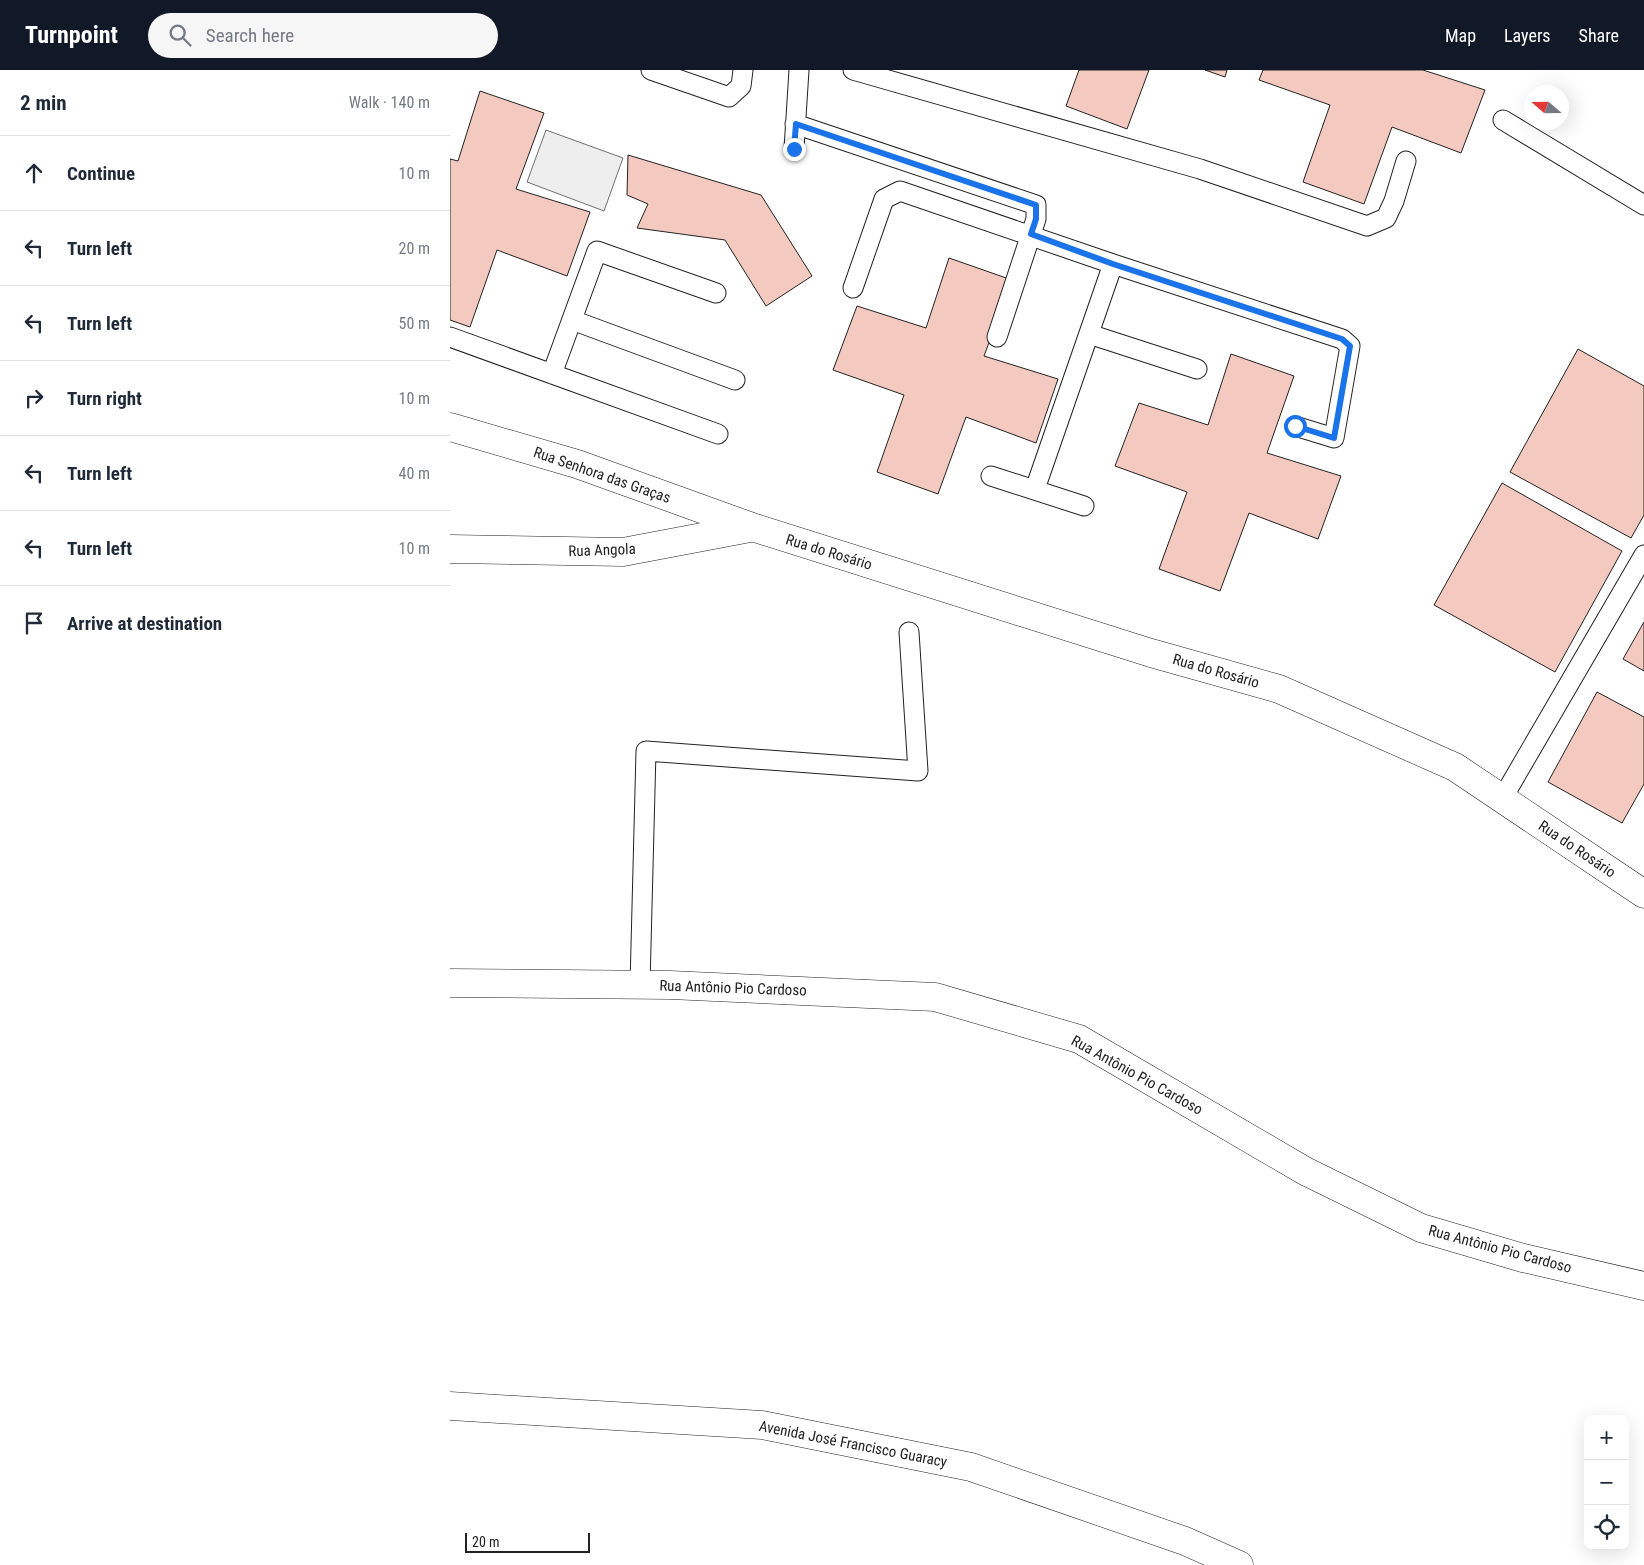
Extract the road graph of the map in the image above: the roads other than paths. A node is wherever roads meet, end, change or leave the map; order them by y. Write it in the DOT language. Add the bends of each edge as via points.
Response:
graph roads {
  1 [pos="651,70"];
  2 [pos="743,70"];
  3 [pos="799,70"];
  4 [pos="853,70"];
  5 [pos="893,76"];
  6 [pos="1503,120"];
  7 [pos="796,124"];
  8 [pos="794,149"];
  9 [pos="1406,161"];
  10 [pos="1644,205"];
  11 [pos="1031,234"];
  12 [pos="1113,264"];
  13 [pos="853,288"];
  14 [pos="716,292"];
  15 [pos="572,320"];
  16 [pos="1089,334"];
  17 [pos="450,337"];
  18 [pos="997,338"];
  19 [pos="1197,369"];
  20 [pos="552,374"];
  21 [pos="735,380"];
  22 [pos="1295,426"];
  23 [pos="450,427"];
  24 [pos="718,434"];
  25 [pos="990,476"];
  26 [pos="1035,489"];
  27 [pos="1084,506"];
  28 [pos="752,527"];
  29 [pos="450,550"];
  30 [pos="1644,555"];
  31 [pos="909,632"];
  32 [pos="1502,799"];
  33 [pos="1644,894"];
  34 [pos="450,983"];
  35 [pos="640,985"];
  36 [pos="1644,1286"];
  37 [pos="450,1406"];
  38 [pos="1239,1565"];
  1 -- 2 [label="lane" via="729,97 741,86"];
  3 -- 7 [label="lane"];
  4 -- 5 [label="lane"];
  5 -- 9 [label="lane" via="1200,169 1367,226 1386,218"];
  6 -- 10 [label="lane"];
  7 -- 8 [label="lane"];
  7 -- 11 [label="lane" via="1036,205"];
  11 -- 12 [label="lane"];
  11 -- 13 [label="lane" via="900,191 884,199"];
  11 -- 18 [label="lane"];
  12 -- 16 [label="lane"];
  12 -- 22 [label="lane" via="1342,339 1350,346 1334,438"];
  14 -- 15 [label="lane" via="597,251"];
  15 -- 20 [label="lane"];
  15 -- 21 [label="lane"];
  16 -- 19 [label="lane"];
  16 -- 26 [label="lane"];
  17 -- 20 [label="lane"];
  20 -- 24 [label="lane"];
  23 -- 28 [label="street, Rua Senhora das Graças" via="577,464"];
  25 -- 26 [label="lane"];
  26 -- 27 [label="lane"];
  28 -- 29 [label="street, Rua Angola" via="622,552"];
  28 -- 32 [label="street, Rua do Rosário" via="1279,689 1455,768"];
  30 -- 32 [label="lane"];
  31 -- 35 [label="lane" via="918,771 646,751"];
  32 -- 33 [label="street, Rua do Rosário"];
  34 -- 35 [label="street, Rua Antônio Pio Cardoso"];
  35 -- 36 [label="street, Rua Antônio Pio Cardoso" via="935,997 1079,1038 1304,1171 1421,1228 1523,1258"];
  37 -- 38 [label="street, Avenida José Francisco Guaracy" via="762,1425 971,1467 1185,1541"];
}
